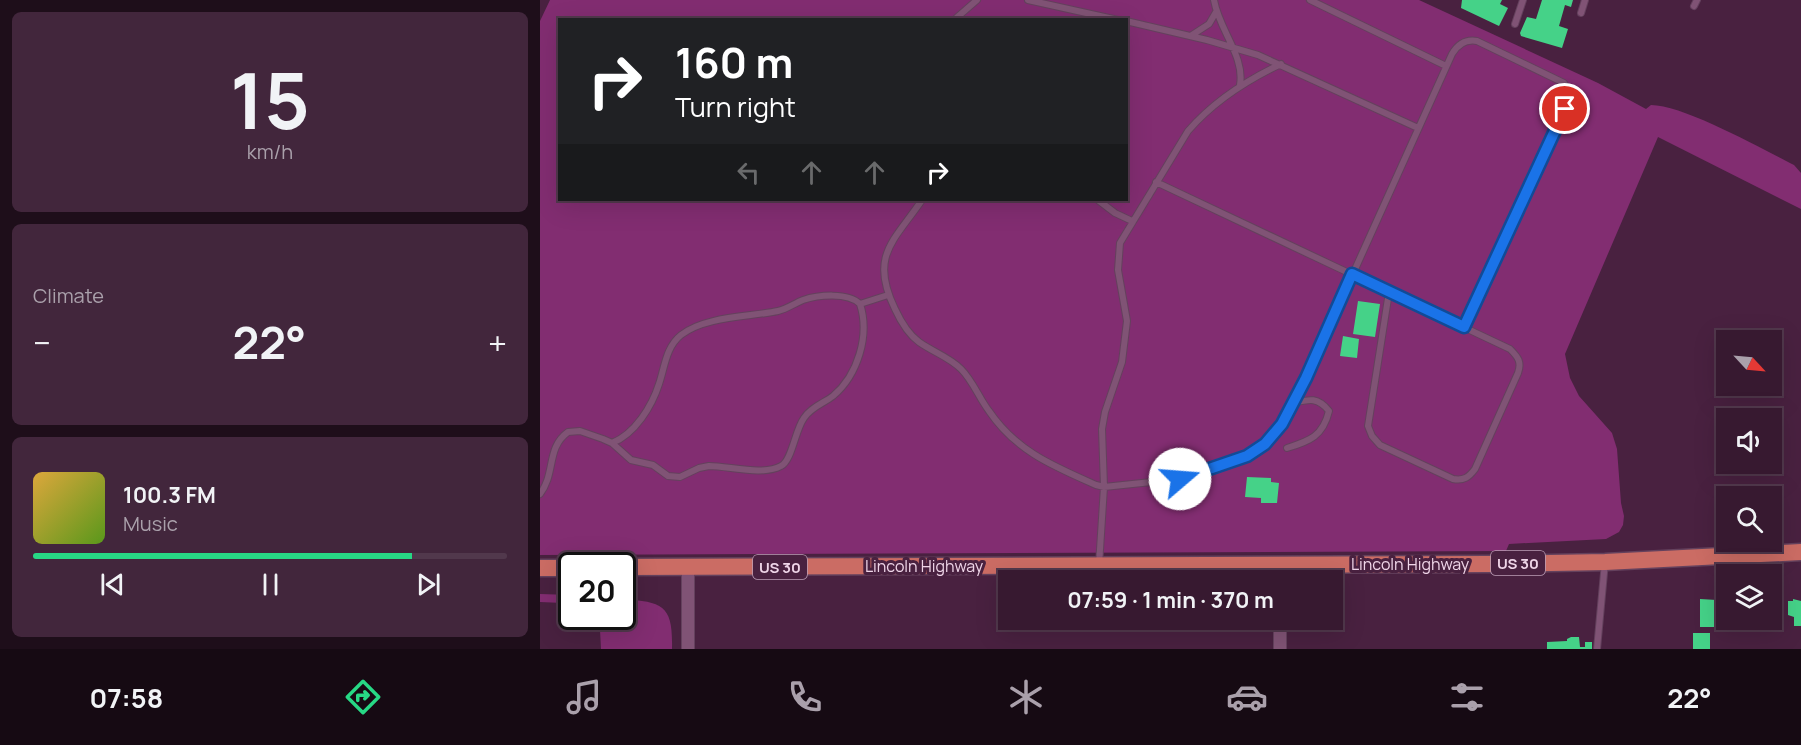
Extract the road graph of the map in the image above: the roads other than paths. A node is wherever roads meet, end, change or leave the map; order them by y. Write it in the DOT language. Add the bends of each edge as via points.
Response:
graph roads {
  1 [pos="977,0"];
  2 [pos="1028,0"];
  3 [pos="1214,0"];
  4 [pos="1310,0"];
  5 [pos="1523,0"];
  6 [pos="1585,0"];
  7 [pos="1216,12"];
  8 [pos="1581,13"];
  9 [pos="956,18"];
  10 [pos="1105,18"];
  11 [pos="1128,21"];
  12 [pos="1515,24"];
  13 [pos="1191,36"];
  14 [pos="1231,46"];
  15 [pos="1281,64"];
  16 [pos="1446,66"];
  17 [pos="1240,85"];
  18 [pos="1418,128"];
  19 [pos="1156,182"];
  20 [pos="921,201"];
  21 [pos="1099,201"];
  22 [pos="1132,221"];
  23 [pos="1352,274"];
  24 [pos="1389,292"];
  25 [pos="888,295"];
  26 [pos="860,304"];
  27 [pos="1464,327"];
  28 [pos="1293,403"];
  29 [pos="612,443"];
  30 [pos="1287,448"];
  31 [pos="540,477"];
  32 [pos="548,480"];
  33 [pos="1104,487"];
  34 [pos="540,494"];
  35 [pos="1801,552"];
  36 [pos="1605,561"];
  37 [pos="1099,566"];
  38 [pos="636,567"];
  39 [pos="688,567"];
  40 [pos="540,568"];
  41 [pos="558,568"];
  42 [pos="1202,570"];
  43 [pos="1343,571"];
  44 [pos="1280,630"];
  45 [pos="688,649"];
  46 [pos="1280,649"];
  47 [pos="1597,649"];
  1 -- 9 [label="lane"];
  2 -- 10 [label="lane"];
  3 -- 7 [label="lane"];
  4 -- 16 [label="lane"];
  5 -- 12 [label="lane"];
  6 -- 8 [label="lane"];
  7 -- 13 [label="lane" via="1209,24"];
  7 -- 14 [label="lane"];
  11 -- 13 [label="lane"];
  13 -- 14 [label="lane"];
  14 -- 15 [label="lane"];
  14 -- 17 [label="lane" via="1241,69"];
  15 -- 17 [label="lane"];
  15 -- 18 [label="lane"];
  16 -- 18 [label="lane"];
  16 -- 27 [label="lane" via="1461,43 1478,41 1559,79 1568,94 1565,109"];
  17 -- 19 [label="lane" via="1199,118"];
  18 -- 23 [label="lane"];
  19 -- 22 [label="lane"];
  19 -- 23 [label="lane"];
  20 -- 25 [label="lane" via="902,224 887,253 884,281"];
  21 -- 22 [label="lane"];
  22 -- 33 [label="lane" via="1118,255 1127,321 1122,362 1102,429"];
  23 -- 24 [label="lane"];
  23 -- 28 [label="lane"];
  24 -- 27 [label="lane"];
  24 -- 27 [label="lane" via="1369,432 1380,445 1462,480 1475,469 1520,368 1519,358 1510,349"];
  25 -- 26 [label="lane"];
  25 -- 33 [label="lane" via="911,335 962,370 988,411 1015,441 1041,460"];
  26 -- 29 [label="lane" via="843,296 814,297 779,311 728,318 682,334 667,355 651,404 626,435"];
  26 -- 29 [label="lane" via="862,338 850,376 832,397 804,417 783,466 767,470 709,466 680,477 668,476 653,465 631,460"];
  28 -- 30 [label="lane" via="1310,399 1322,402 1329,411 1318,434"];
  28 -- 33 [label="lane" via="1274,435 1247,456 1180,479"];
  29 -- 32 [label="lane" via="580,431 568,432 556,444"];
  31 -- 32 [label="lane"];
  32 -- 34 [label="lane"];
  33 -- 37 [label="lane"];
  35 -- 36 [label="main road, Lincoln Highway / US 30"];
  36 -- 43 [label="main road, Lincoln Highway / US 30"];
  36 -- 47 [label="lane"];
  37 -- 39 [label="main road, Lincoln Highway / US 30"];
  37 -- 42 [label="main road, Lincoln Highway / US 30"];
  38 -- 39 [label="main road, Lincoln Highway / US 30"];
  39 -- 45 [label="street"];
  40 -- 41 [label="main road"];
  44 -- 46 [label="street"];
}
